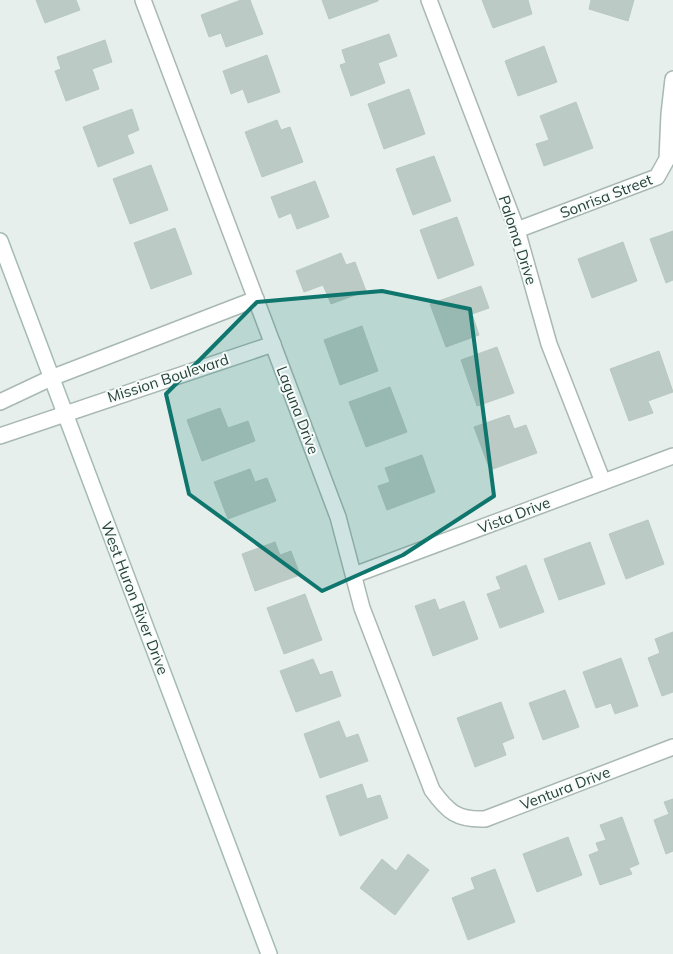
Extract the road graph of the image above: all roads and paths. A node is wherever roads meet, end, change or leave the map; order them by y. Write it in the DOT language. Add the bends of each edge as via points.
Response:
graph roads {
  1 [pos="142,0"];
  2 [pos="429,0"];
  3 [pos="673,79"];
  4 [pos="517,230"];
  5 [pos="0,241"];
  6 [pos="256,299"];
  7 [pos="273,344"];
  8 [pos="51,378"];
  9 [pos="0,402"];
  10 [pos="64,413"];
  11 [pos="0,436"];
  12 [pos="673,456"];
  13 [pos="603,482"];
  14 [pos="354,575"];
  15 [pos="673,747"];
  16 [pos="456,815"];
  17 [pos="269,954"];
  1 -- 6 [label="street, Laguna Drive"];
  2 -- 4 [label="street, Paloma Drive"];
  3 -- 4 [label="street, Sonrisa Street" via="668,159 657,176"];
  4 -- 13 [label="street, Paloma Drive" via="549,344"];
  5 -- 8 [label="street, West Huron River Drive"];
  6 -- 7 [label="street, Laguna Drive"];
  6 -- 8 [label="street"];
  7 -- 10 [label="street, Mission Boulevard"];
  7 -- 14 [label="street, Laguna Drive" via="338,517"];
  8 -- 9 [label="street"];
  8 -- 10 [label="street, West Huron River Drive"];
  10 -- 11 [label="street, Mission Boulevard"];
  10 -- 17 [label="street, West Huron River Drive"];
  12 -- 13 [label="street, Vista Drive"];
  13 -- 14 [label="street, Vista Drive"];
  14 -- 16 [label="street, Laguna Drive" via="362,608 432,790 445,808"];
  15 -- 16 [label="street, Ventura Drive" via="485,818 470,820"];
}
